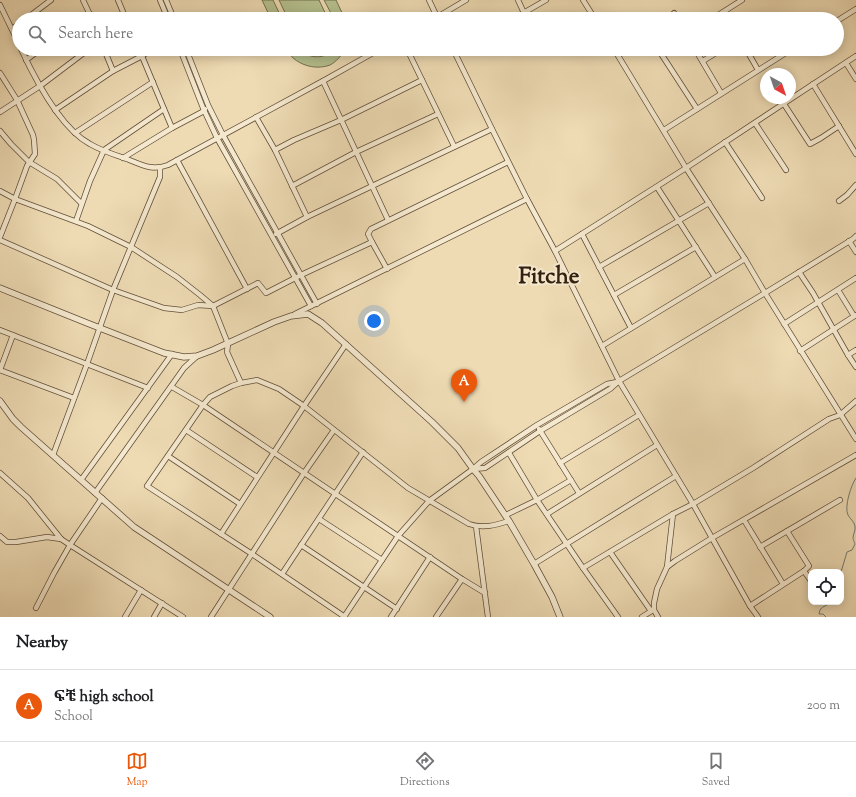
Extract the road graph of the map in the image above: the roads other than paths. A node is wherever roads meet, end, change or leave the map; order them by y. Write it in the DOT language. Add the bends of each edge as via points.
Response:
graph roads {
  1 [pos="51,0"];
  2 [pos="84,0"];
  3 [pos="118,0"];
  4 [pos="160,0"];
  5 [pos="166,0"];
  6 [pos="428,0"];
  7 [pos="466,0"];
  8 [pos="518,0"];
  9 [pos="546,0"];
  10 [pos="583,0"];
  11 [pos="742,0"];
  12 [pos="0,5"];
  13 [pos="856,9"];
  14 [pos="35,12"];
  15 [pos="89,12"];
  16 [pos="123,12"];
  17 [pos="165,12"];
  18 [pos="171,12"];
  19 [pos="433,12"];
  20 [pos="446,12"];
  21 [pos="524,12"];
  22 [pos="526,12"];
  23 [pos="591,12"];
  24 [pos="723,12"];
  25 [pos="844,17"];
  26 [pos="12,30"];
  27 [pos="24,56"];
  28 [pos="31,56"];
  29 [pos="80,56"];
  30 [pos="107,56"];
  31 [pos="142,56"];
  32 [pos="183,56"];
  33 [pos="189,56"];
  34 [pos="368,56"];
  35 [pos="410,56"];
  36 [pos="456,56"];
  37 [pos="619,56"];
  38 [pos="663,56"];
  39 [pos="699,56"];
  40 [pos="712,56"];
  41 [pos="750,56"];
  42 [pos="781,56"];
  43 [pos="856,56"];
  44 [pos="26,60"];
  45 [pos="703,62"];
  46 [pos="846,63"];
  47 [pos="758,70"];
  48 [pos="113,71"];
  49 [pos="0,72"];
  50 [pos="856,79"];
  51 [pos="422,80"];
  52 [pos="323,81"];
  53 [pos="153,82"];
  54 [pos="813,84"];
  55 [pos="40,86"];
  56 [pos="721,93"];
  57 [pos="796,96"];
  58 [pos="17,100"];
  59 [pos="784,104"];
  60 [pos="208,105"];
  61 [pos="164,109"];
  62 [pos="697,109"];
  63 [pos="55,110"];
  64 [pos="204,111"];
  65 [pos="0,112"];
  66 [pos="438,114"];
  67 [pos="256,117"];
  68 [pos="341,120"];
  69 [pos="755,123"];
  70 [pos="839,126"];
  71 [pos="172,128"];
  72 [pos="492,129"];
  73 [pos="664,130"];
  74 [pos="0,131"];
  75 [pos="75,133"];
  76 [pos="223,135"];
  77 [pos="217,138"];
  78 [pos="725,142"];
  79 [pos="454,146"];
  80 [pos="104,150"];
  81 [pos="275,150"];
  82 [pos="356,152"];
  83 [pos="856,154"];
  84 [pos="124,158"];
  85 [pos="177,160"];
  86 [pos="30,162"];
  87 [pos="508,162"];
  88 [pos="160,168"];
  89 [pos="686,168"];
  90 [pos="786,170"];
  91 [pos="856,185"];
  92 [pos="292,186"];
  93 [pos="372,186"];
  94 [pos="657,186"];
  95 [pos="0,191"];
  96 [pos="762,198"];
  97 [pos="15,199"];
  98 [pos="527,199"];
  99 [pos="839,201"];
  100 [pos="81,203"];
  101 [pos="709,203"];
  102 [pos="307,217"];
  103 [pos="388,220"];
  104 [pos="76,221"];
  105 [pos="679,221"];
  106 [pos="278,232"];
  107 [pos="582,234"];
  108 [pos="272,236"];
  109 [pos="856,236"];
  110 [pos="0,237"];
  111 [pos="0,240"];
  112 [pos="849,241"];
  113 [pos="372,242"];
  114 [pos="131,247"];
  115 [pos="696,247"];
  116 [pos="555,251"];
  117 [pos="856,252"];
  118 [pos="745,258"];
  119 [pos="600,267"];
  120 [pos="386,269"];
  121 [pos="799,272"];
  122 [pos="301,275"];
  123 [pos="715,277"];
  124 [pos="296,278"];
  125 [pos="856,278"];
  126 [pos="0,288"];
  127 [pos="247,289"];
  128 [pos="113,290"];
  129 [pos="838,290"];
  130 [pos="765,293"];
  131 [pos="614,295"];
  132 [pos="818,301"];
  133 [pos="317,304"];
  134 [pos="213,306"];
  135 [pos="311,306"];
  136 [pos="855,315"];
  137 [pos="291,316"];
  138 [pos="784,324"];
  139 [pos="100,328"];
  140 [pos="631,328"];
  141 [pos="834,329"];
  142 [pos="0,330"];
  143 [pos="13,335"];
  144 [pos="228,344"];
  145 [pos="346,344"];
  146 [pos="602,346"];
  147 [pos="856,350"];
  148 [pos="800,351"];
  149 [pos="172,354"];
  150 [pos="848,355"];
  151 [pos="197,356"];
  152 [pos="87,364"];
  153 [pos="856,367"];
  154 [pos="0,370"];
  155 [pos="619,381"];
  156 [pos="241,383"];
  157 [pos="172,387"];
  158 [pos="148,388"];
  159 [pos="74,398"];
  160 [pos="0,401"];
  161 [pos="856,401"];
  162 [pos="203,405"];
  163 [pos="304,406"];
  164 [pos="639,415"];
  165 [pos="840,415"];
  166 [pos="537,425"];
  167 [pos="186,430"];
  168 [pos="334,430"];
  169 [pos="540,431"];
  170 [pos="856,439"];
  171 [pos="657,445"];
  172 [pos="274,452"];
  173 [pos="363,452"];
  174 [pos="509,452"];
  175 [pos="53,455"];
  176 [pos="856,455"];
  177 [pos="168,456"];
  178 [pos="560,463"];
  179 [pos="472,469"];
  180 [pos="0,473"];
  181 [pos="304,473"];
  182 [pos="676,476"];
  183 [pos="257,477"];
  184 [pos="81,480"];
  185 [pos="571,480"];
  186 [pos="95,493"];
  187 [pos="579,493"];
  188 [pos="336,494"];
  189 [pos="102,498"];
  190 [pos="537,500"];
  191 [pos="840,500"];
  192 [pos="429,501"];
  193 [pos="240,504"];
  194 [pos="693,504"];
  195 [pos="547,514"];
  196 [pos="673,514"];
  197 [pos="506,515"];
  198 [pos="319,519"];
  199 [pos="744,520"];
  200 [pos="509,521"];
  201 [pos="476,526"];
  202 [pos="787,531"];
  203 [pos="221,534"];
  204 [pos="0,536"];
  205 [pos="398,536"];
  206 [pos="61,538"];
  207 [pos="712,538"];
  208 [pos="567,544"];
  209 [pos="70,545"];
  210 [pos="302,545"];
  211 [pos="760,546"];
  212 [pos="610,552"];
  213 [pos="252,554"];
  214 [pos="430,558"];
  215 [pos="382,560"];
  216 [pos="534,564"];
  217 [pos="667,567"];
  218 [pos="583,568"];
  219 [pos="804,571"];
  220 [pos="282,574"];
  221 [pos="808,576"];
  222 [pos="462,579"];
  223 [pos="784,584"];
  224 [pos="364,587"];
  225 [pos="141,590"];
  226 [pos="229,590"];
  227 [pos="485,593"];
  228 [pos="162,604"];
  229 [pos="750,606"];
  230 [pos="36,608"];
  231 [pos="397,609"];
  232 [pos="653,610"];
  233 [pos="182,616"];
  234 [pos="125,617"];
  235 [pos="154,617"];
  236 [pos="211,617"];
  237 [pos="270,617"];
  238 [pos="345,617"];
  239 [pos="391,617"];
  240 [pos="436,617"];
  241 [pos="488,617"];
  242 [pos="560,617"];
  243 [pos="618,617"];
  244 [pos="642,617"];
  245 [pos="658,617"];
  246 [pos="758,617"];
  1 -- 14 [label="street"];
  2 -- 15 [label="street"];
  3 -- 16 [label="street"];
  4 -- 17 [label="street"];
  5 -- 18 [label="street"];
  6 -- 19 [label="street"];
  7 -- 20 [label="street"];
  8 -- 21 [label="street"];
  9 -- 22 [label="street"];
  10 -- 23 [label="street"];
  11 -- 24 [label="street"];
  12 -- 26 [label="street"];
  13 -- 25 [label="street"];
  27 -- 44 [label="street"];
  28 -- 44 [label="street"];
  29 -- 55 [label="street"];
  30 -- 48 [label="street"];
  31 -- 48 [label="street"];
  31 -- 53 [label="street"];
  32 -- 64 [label="street"];
  33 -- 60 [label="street"];
  34 -- 52 [label="street"];
  35 -- 51 [label="street"];
  36 -- 72 [label="street"];
  37 -- 73 [label="street"];
  38 -- 62 [label="street"];
  39 -- 45 [label="street"];
  40 -- 45 [label="street"];
  41 -- 47 [label="street"];
  42 -- 47 [label="street"];
  43 -- 46 [label="street"];
  44 -- 55 [label="street"];
  45 -- 56 [label="street"];
  46 -- 50 [label="street"];
  46 -- 54 [label="street"];
  47 -- 56 [label="street"];
  48 -- 63 [label="street"];
  49 -- 58 [label="street"];
  51 -- 66 [label="street"];
  51 -- 68 [label="street"];
  52 -- 67 [label="street"];
  52 -- 68 [label="street"];
  53 -- 61 [label="street"];
  53 -- 75 [label="street"];
  54 -- 57 [label="street"];
  54 -- 70 [label="street"];
  55 -- 58 [label="street"];
  55 -- 63 [label="street"];
  56 -- 62 [label="street"];
  58 -- 65 [label="street"];
  58 -- 86 [label="street" via="33,134 35,154"];
  59 -- 69 [label="street"];
  59 -- 70 [label="street" via="810,144"];
  60 -- 64 [label="street"];
  60 -- 76 [label="street"];
  61 -- 71 [label="street"];
  61 -- 80 [label="street"];
  62 -- 73 [label="street"];
  63 -- 75 [label="street"];
  64 -- 71 [label="street"];
  64 -- 77 [label="street"];
  66 -- 79 [label="street"];
  66 -- 82 [label="street"];
  67 -- 76 [label="street"];
  67 -- 81 [label="street"];
  68 -- 81 [label="street"];
  68 -- 82 [label="street"];
  69 -- 78 [label="street"];
  69 -- 90 [label="street"];
  70 -- 83 [label="street"];
  71 -- 84 [label="street"];
  72 -- 79 [label="street"];
  72 -- 87 [label="street"];
  73 -- 89 [label="street"];
  74 -- 86 [label="street"];
  75 -- 80 [label="street"];
  76 -- 77 [label="street"];
  76 -- 106 [label="street"];
  77 -- 85 [label="street"];
  77 -- 108 [label="street"];
  78 -- 89 [label="street"];
  78 -- 96 [label="street"];
  79 -- 93 [label="street"];
  80 -- 84 [label="street"];
  80 -- 100 [label="street"];
  81 -- 92 [label="street"];
  82 -- 92 [label="street"];
  82 -- 93 [label="street"];
  84 -- 88 [label="street" via="152,168"];
  85 -- 88 [label="street"];
  85 -- 127 [label="street"];
  86 -- 97 [label="street"];
  86 -- 100 [label="street" via="57,179"];
  87 -- 98 [label="street"];
  87 -- 103 [label="street"];
  88 -- 114 [label="street" via="160,177"];
  89 -- 94 [label="street"];
  89 -- 101 [label="street"];
  91 -- 99 [label="street"];
  92 -- 102 [label="street"];
  93 -- 102 [label="street"];
  93 -- 103 [label="street"];
  94 -- 105 [label="street"];
  94 -- 107 [label="street"];
  95 -- 97 [label="street"];
  97 -- 104 [label="street"];
  97 -- 110 [label="street"];
  98 -- 116 [label="street"];
  98 -- 120 [label="street"];
  100 -- 104 [label="street"];
  101 -- 105 [label="street"];
  101 -- 118 [label="street"];
  102 -- 106 [label="street"];
  103 -- 113 [label="street" via="371,229 368,234"];
  104 -- 114 [label="street"];
  105 -- 115 [label="street"];
  105 -- 119 [label="street"];
  106 -- 108 [label="street"];
  106 -- 122 [label="street"];
  107 -- 116 [label="street"];
  107 -- 119 [label="street"];
  108 -- 124 [label="street"];
  109 -- 112 [label="street"];
  111 -- 128 [label="street"];
  112 -- 117 [label="street"];
  112 -- 121 [label="street"];
  113 -- 120 [label="street"];
  113 -- 122 [label="street"];
  114 -- 128 [label="street"];
  114 -- 134 [label="street" via="177,277"];
  115 -- 123 [label="street"];
  115 -- 131 [label="street"];
  116 -- 146 [label="street"];
  118 -- 123 [label="street"];
  118 -- 130 [label="street"];
  119 -- 131 [label="street"];
  120 -- 133 [label="street"];
  121 -- 130 [label="street"];
  121 -- 132 [label="street"];
  122 -- 124 [label="street"];
  122 -- 133 [label="street"];
  123 -- 140 [label="street"];
  124 -- 127 [label="street" via="266,293 258,283"];
  124 -- 135 [label="street"];
  125 -- 129 [label="street"];
  126 -- 139 [label="street"];
  127 -- 134 [label="street"];
  128 -- 134 [label="street" via="164,308 182,310 198,304"];
  128 -- 139 [label="street"];
  129 -- 132 [label="street"];
  129 -- 136 [label="street"];
  130 -- 138 [label="street"];
  130 -- 155 [label="street"];
  131 -- 140 [label="street"];
  132 -- 138 [label="street"];
  132 -- 141 [label="street"];
  133 -- 135 [label="street"];
  134 -- 144 [label="street"];
  135 -- 137 [label="street"];
  136 -- 141 [label="street"];
  137 -- 144 [label="street"];
  137 -- 145 [label="street" via="308,314"];
  138 -- 148 [label="street"];
  139 -- 149 [label="street"];
  139 -- 152 [label="street"];
  140 -- 146 [label="street"];
  141 -- 148 [label="street"];
  141 -- 150 [label="street"];
  142 -- 143 [label="street"];
  143 -- 152 [label="street"];
  143 -- 154 [label="street"];
  144 -- 151 [label="street"];
  144 -- 156 [label="street" via="227,352"];
  145 -- 163 [label="street"];
  145 -- 179 [label="street" via="442,432 458,448"];
  146 -- 155 [label="street"];
  147 -- 150 [label="street"];
  148 -- 165 [label="street"];
  149 -- 151 [label="street" via="184,357"];
  149 -- 158 [label="street"];
  150 -- 153 [label="street"];
  151 -- 157 [label="street" via="184,368"];
  152 -- 158 [label="street"];
  152 -- 159 [label="street"];
  154 -- 159 [label="street"];
  155 -- 164 [label="street"];
  155 -- 166 [label="street" via="607,384"];
  155 -- 169 [label="street"];
  156 -- 162 [label="street" via="210,397"];
  156 -- 163 [label="street" via="257,380 279,389"];
  157 -- 162 [label="street"];
  157 -- 186 [label="street"];
  158 -- 184 [label="street"];
  159 -- 175 [label="street"];
  160 -- 175 [label="street" via="21,427"];
  161 -- 165 [label="street"];
  162 -- 167 [label="street"];
  162 -- 172 [label="street"];
  163 -- 168 [label="street"];
  163 -- 172 [label="street"];
  164 -- 171 [label="street"];
  164 -- 178 [label="street"];
  165 -- 170 [label="street"];
  165 -- 194 [label="street" via="829,419"];
  166 -- 169 [label="street"];
  166 -- 179 [label="street"];
  167 -- 177 [label="street"];
  167 -- 183 [label="street"];
  168 -- 173 [label="street"];
  168 -- 181 [label="street"];
  169 -- 174 [label="street"];
  169 -- 178 [label="street"];
  171 -- 182 [label="street"];
  171 -- 187 [label="street"];
  172 -- 181 [label="street"];
  172 -- 183 [label="street"];
  173 -- 188 [label="street"];
  173 -- 192 [label="street" via="408,488"];
  174 -- 179 [label="street" via="485,468"];
  174 -- 190 [label="street"];
  175 -- 184 [label="street"];
  176 -- 199 [label="street"];
  177 -- 193 [label="street"];
  177 -- 203 [label="street" via="147,486"];
  178 -- 185 [label="street"];
  179 -- 192 [label="street"];
  179 -- 197 [label="street"];
  180 -- 206 [label="street" via="28,498"];
  181 -- 188 [label="street"];
  181 -- 213 [label="street"];
  182 -- 194 [label="street"];
  182 -- 208 [label="street"];
  183 -- 193 [label="street"];
  184 -- 186 [label="street"];
  185 -- 187 [label="street"];
  185 -- 190 [label="street"];
  186 -- 189 [label="street"];
  187 -- 195 [label="street"];
  188 -- 198 [label="street"];
  188 -- 205 [label="street"];
  189 -- 209 [label="street"];
  189 -- 226 [label="street" via="134,527"];
  190 -- 195 [label="street"];
  190 -- 197 [label="street"];
  191 -- 202 [label="street"];
  192 -- 201 [label="street"];
  192 -- 205 [label="street"];
  193 -- 203 [label="street"];
  194 -- 196 [label="street"];
  194 -- 207 [label="street"];
  195 -- 208 [label="street"];
  196 -- 212 [label="street"];
  196 -- 217 [label="street"];
  197 -- 200 [label="street"];
  198 -- 210 [label="street"];
  198 -- 215 [label="street"];
  199 -- 207 [label="street"];
  199 -- 211 [label="street"];
  200 -- 201 [label="street" via="494,526"];
  200 -- 216 [label="street"];
  201 -- 227 [label="street"];
  202 -- 211 [label="street"];
  202 -- 219 [label="street" via="809,566"];
  203 -- 213 [label="street"];
  204 -- 206 [label="street" via="6,542"];
  205 -- 214 [label="street"];
  205 -- 215 [label="street"];
  206 -- 209 [label="street"];
  207 -- 217 [label="street"];
  207 -- 229 [label="street"];
  208 -- 216 [label="street"];
  208 -- 218 [label="street"];
  209 -- 225 [label="street"];
  209 -- 230 [label="street"];
  210 -- 220 [label="street"];
  210 -- 224 [label="street"];
  211 -- 223 [label="street"];
  212 -- 218 [label="street"];
  212 -- 232 [label="street"];
  213 -- 220 [label="street"];
  213 -- 226 [label="street"];
  214 -- 222 [label="street"];
  214 -- 231 [label="street"];
  215 -- 224 [label="street"];
  216 -- 242 [label="street"];
  217 -- 232 [label="street" via="657,589"];
  218 -- 243 [label="street"];
  219 -- 221 [label="street"];
  219 -- 223 [label="street"];
  220 -- 238 [label="street"];
  222 -- 227 [label="street"];
  222 -- 240 [label="street"];
  223 -- 229 [label="street"];
  224 -- 231 [label="street"];
  224 -- 238 [label="street"];
  225 -- 228 [label="street"];
  225 -- 234 [label="street"];
  226 -- 236 [label="street"];
  226 -- 237 [label="street"];
  227 -- 241 [label="street"];
  228 -- 233 [label="street"];
  228 -- 235 [label="street"];
  229 -- 246 [label="street"];
  231 -- 239 [label="street"];
  232 -- 244 [label="street"];
  232 -- 245 [label="street"];
}
